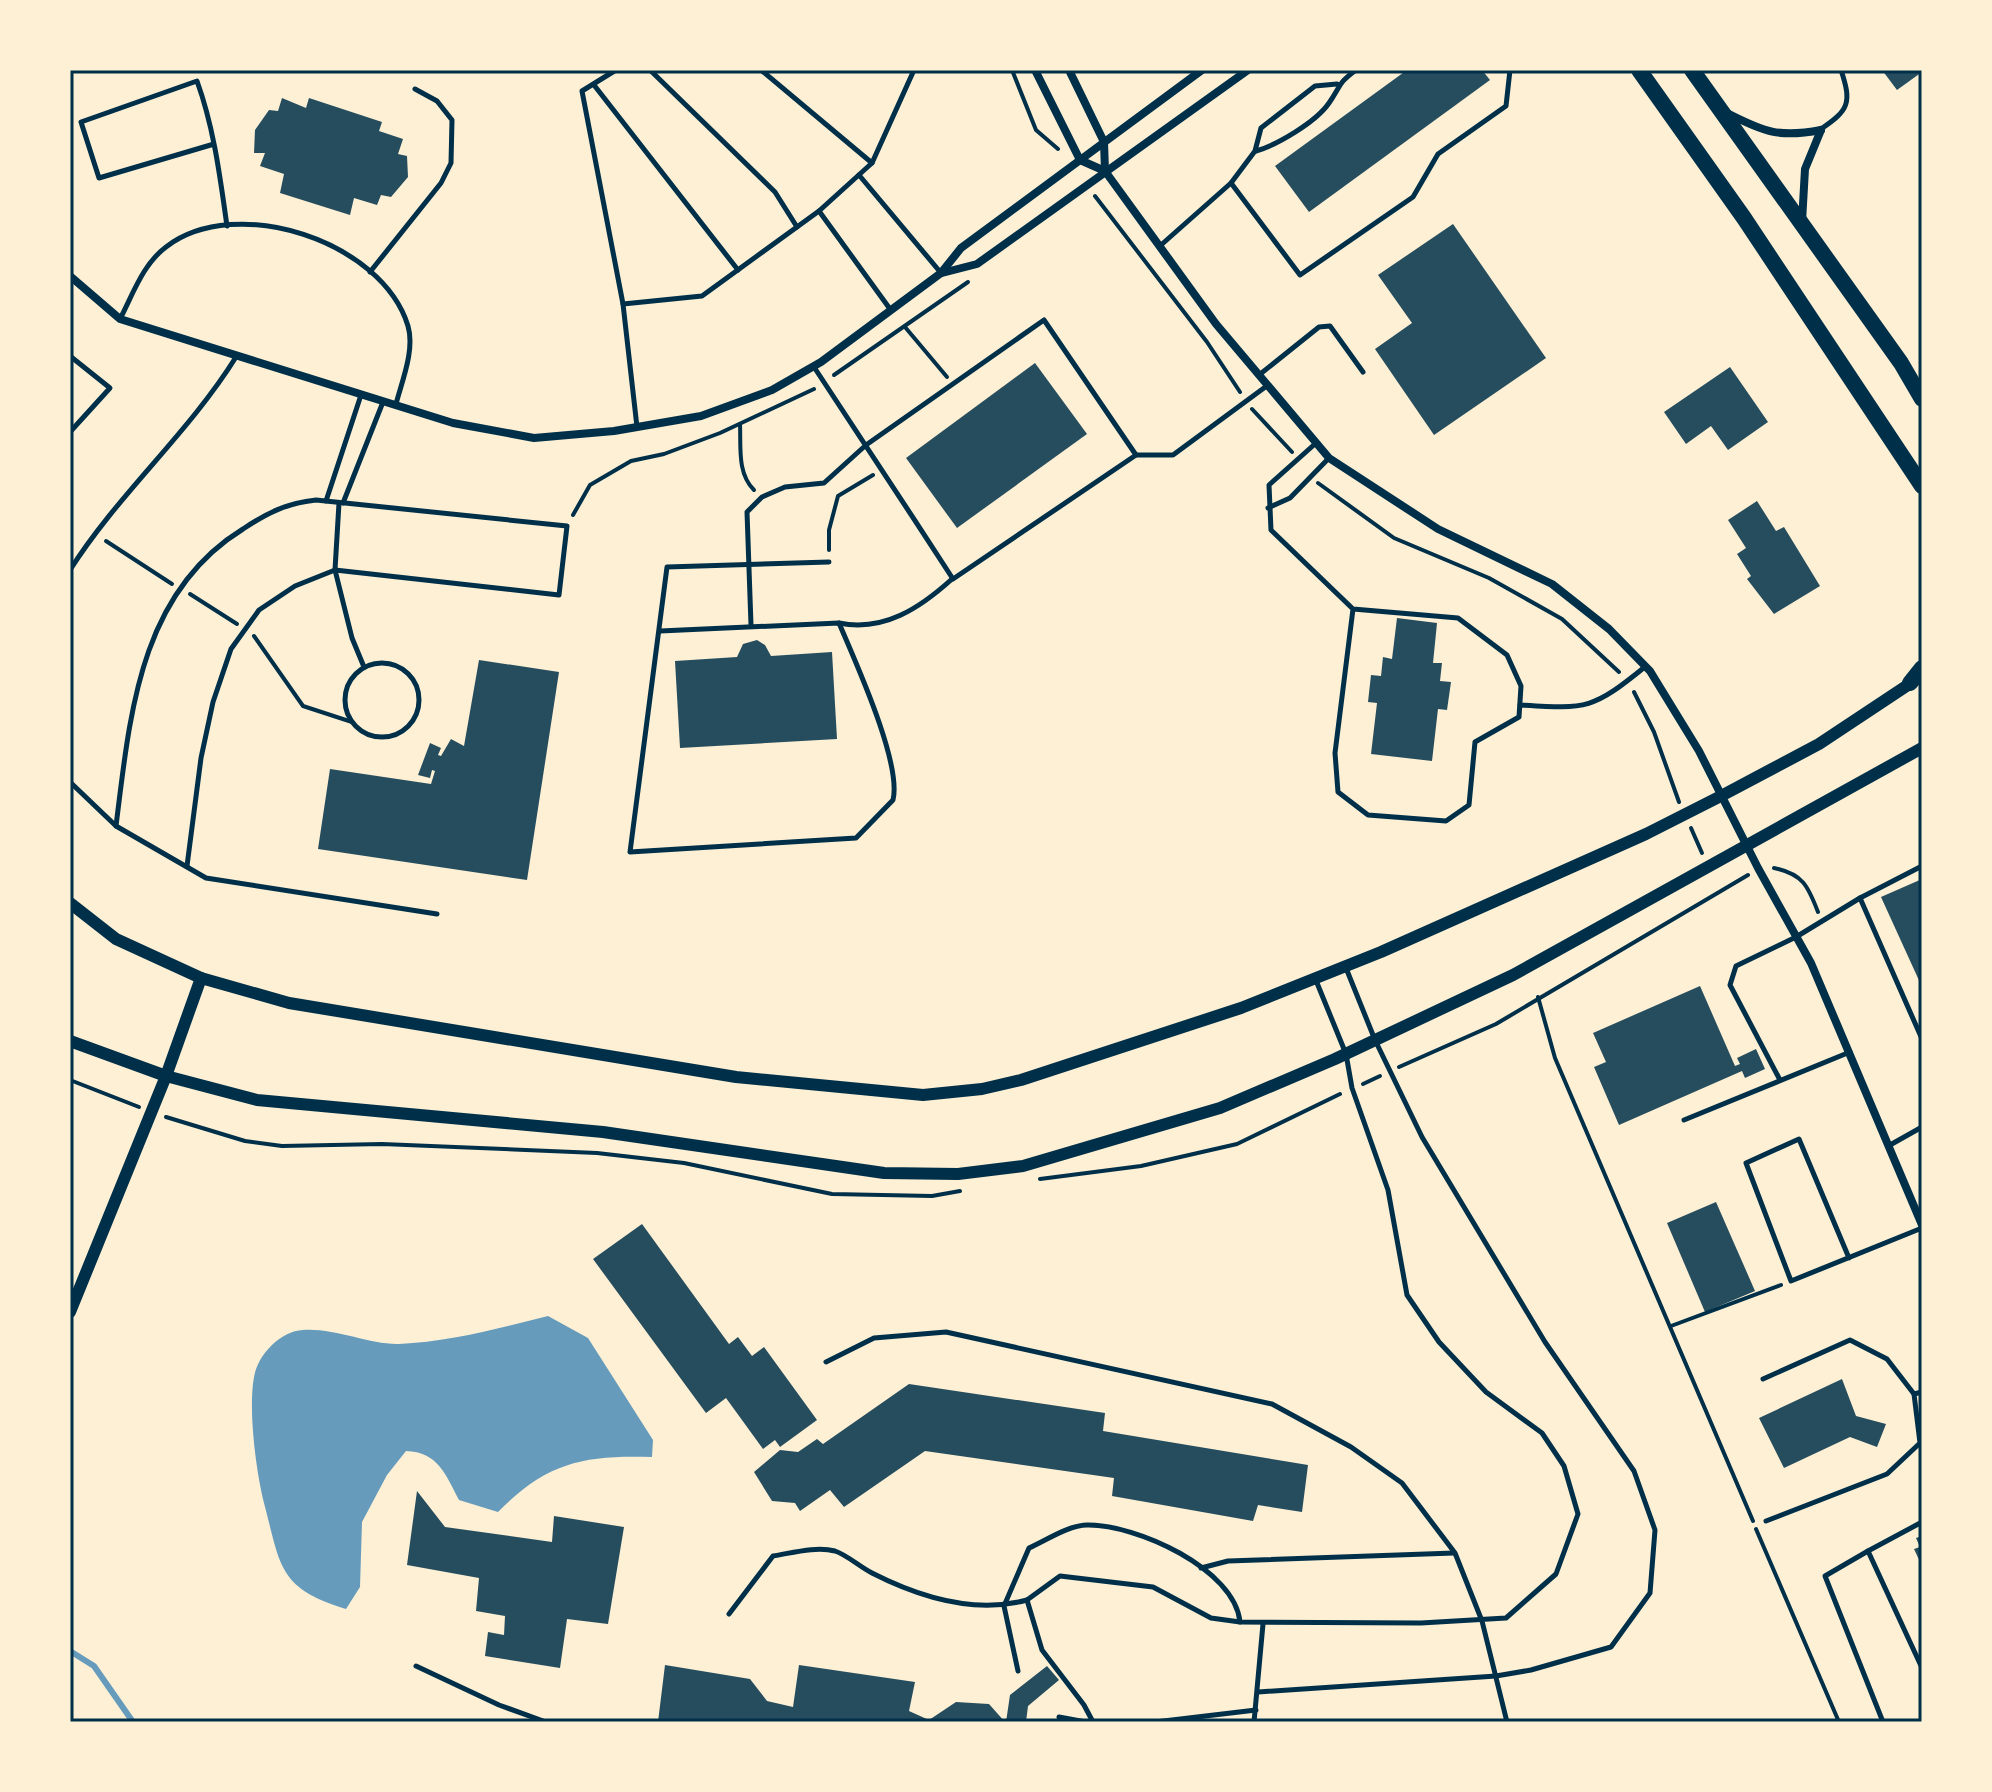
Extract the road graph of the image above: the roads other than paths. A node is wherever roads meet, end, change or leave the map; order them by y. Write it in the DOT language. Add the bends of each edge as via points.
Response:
graph roads {
  1 [pos="616,70"];
  2 [pos="650,70"];
  3 [pos="761,70"];
  4 [pos="914,70"];
  5 [pos="1035,70"];
  6 [pos="1069,70"];
  7 [pos="1202,70"];
  8 [pos="1248,70"];
  9 [pos="1356,70"];
  10 [pos="1510,70"];
  11 [pos="1639,70"];
  12 [pos="1692,70"];
  13 [pos="1841,70"];
  14 [pos="1337,84"];
  15 [pos="594,85"];
  16 [pos="415,89"];
  17 [pos="1724,112"];
  18 [pos="1821,130"];
  19 [pos="1104,142"];
  20 [pos="214,144"];
  21 [pos="1255,151"];
  22 [pos="1080,160"];
  23 [pos="872,163"];
  24 [pos="1105,171"];
  25 [pos="859,175"];
  26 [pos="1231,183"];
  27 [pos="819,211"];
  28 [pos="1802,224"];
  29 [pos="227,226"];
  30 [pos="797,227"];
  31 [pos="1161,245"];
  32 [pos="738,270"];
  33 [pos="370,272"];
  34 [pos="941,273"];
  35 [pos="70,276"];
  36 [pos="623,304"];
  37 [pos="890,309"];
  38 [pos="120,319"];
  39 [pos="70,356"];
  40 [pos="236,357"];
  41 [pos="814,366"];
  42 [pos="1363,372"];
  43 [pos="1259,375"];
  44 [pos="1268,385"];
  45 [pos="361,395"];
  46 [pos="1922,399"];
  47 [pos="383,402"];
  48 [pos="396,405"];
  49 [pos="637,427"];
  50 [pos="70,432"];
  51 [pos="1316,443"];
  52 [pos="866,445"];
  53 [pos="1136,455"];
  54 [pos="1329,458"];
  55 [pos="1922,486"];
  56 [pos="326,501"];
  57 [pos="341,503"];
  58 [pos="1267,509"];
  59 [pos="829,562"];
  60 [pos="748,564"];
  61 [pos="70,570"];
  62 [pos="335,570"];
  63 [pos="953,579"];
  64 [pos="1353,609"];
  65 [pos="839,623"];
  66 [pos="751,625"];
  67 [pos="660,631"];
  68 [pos="1646,666"];
  69 [pos="364,667"];
  70 [pos="1922,668"];
  71 [pos="1916,679"];
  72 [pos="1520,705"];
  73 [pos="1922,748"];
  74 [pos="70,782"];
  75 [pos="1721,796"];
  76 [pos="116,826"];
  77 [pos="1748,846"];
  78 [pos="187,866"];
  79 [pos="1922,866"];
  80 [pos="1860,898"];
  81 [pos="70,903"];
  82 [pos="437,914"];
  83 [pos="1796,937"];
  84 [pos="1345,966"];
  85 [pos="201,978"];
  86 [pos="1315,978"];
  87 [pos="1922,1039"];
  88 [pos="1375,1040"];
  89 [pos="70,1041"];
  90 [pos="1850,1052"];
  91 [pos="1346,1054"];
  92 [pos="166,1076"];
  93 [pos="1780,1080"];
  94 [pos="1684,1120"];
  95 [pos="1922,1127"];
  96 [pos="1890,1145"];
  97 [pos="1922,1226"];
  98 [pos="1849,1258"];
  99 [pos="70,1312"];
  100 [pos="826,1362"];
  101 [pos="1763,1379"];
  102 [pos="1922,1392"];
  103 [pos="1914,1394"];
  104 [pos="1766,1521"];
  105 [pos="1922,1522"];
  106 [pos="1868,1551"];
  107 [pos="1455,1553"];
  108 [pos="1201,1568"];
  109 [pos="1027,1600"];
  110 [pos="1004,1606"];
  111 [pos="729,1614"];
  112 [pos="1482,1621"];
  113 [pos="1240,1622"];
  114 [pos="1263,1624"];
  115 [pos="416,1666"];
  116 [pos="1922,1668"];
  117 [pos="1018,1671"];
  118 [pos="1496,1676"];
  119 [pos="1258,1692"];
  120 [pos="1256,1710"];
  121 [pos="1059,1717"];
  122 [pos="546,1722"];
  123 [pos="1086,1722"];
  124 [pos="1093,1722"];
  125 [pos="1155,1722"];
  126 [pos="1254,1722"];
  127 [pos="1507,1722"];
  128 [pos="1883,1722"];
  1 -- 15 [label="lane"];
  2 -- 30 [label="lane" via="775,192"];
  3 -- 23 [label="lane"];
  4 -- 23 [label="lane"];
  5 -- 22 [label="street"];
  6 -- 19 [label="street"];
  7 -- 19 [label="street"];
  8 -- 24 [label="street"];
  9 -- 14 [label="lane"];
  10 -- 26 [label="lane" via="1506,106 1438,154 1413,197 1300,275"];
  11 -- 55 [label="main road"];
  12 -- 17 [label="main road"];
  13 -- 18 [label="lane" via="1849,94 1843,114"];
  14 -- 21 [label="lane" via="1328,104 1276,145"];
  14 -- 21 [label="lane" via="1315,86 1261,128"];
  15 -- 32 [label="lane"];
  15 -- 36 [label="lane" via="582,91"];
  16 -- 33 [label="lane" via="437,101 452,120 451,163"];
  17 -- 18 [label="street" via="1759,130 1789,136"];
  17 -- 28 [label="main road"];
  18 -- 28 [label="street" via="1805,169"];
  19 -- 22 [label="street"];
  19 -- 24 [label="street"];
  20 -- 20 [label="lane" via="197,81 81,122 99,178"];
  20 -- 29 [label="lane"];
  21 -- 26 [label="lane"];
  22 -- 24 [label="street"];
  22 -- 34 [label="street" via="961,248"];
  23 -- 25 [label="lane"];
  24 -- 31 [label="street"];
  24 -- 34 [label="street" via="977,264"];
  25 -- 27 [label="lane"];
  25 -- 34 [label="lane"];
  26 -- 31 [label="lane"];
  27 -- 30 [label="lane"];
  27 -- 37 [label="lane"];
  28 -- 46 [label="main road"];
  29 -- 33 [label="lane" via="257,224 311,236"];
  29 -- 38 [label="lane" via="207,228 159,253"];
  30 -- 32 [label="lane"];
  31 -- 43 [label="street"];
  32 -- 36 [label="lane" via="702,296"];
  33 -- 48 [label="lane" via="408,326 409,349"];
  34 -- 37 [label="street"];
  35 -- 38 [label="street"];
  36 -- 49 [label="lane"];
  37 -- 41 [label="street"];
  38 -- 40 [label="street"];
  39 -- 50 [label="lane" via="110,388"];
  40 -- 45 [label="street"];
  40 -- 61 [label="lane"];
  41 -- 49 [label="street" via="772,390 701,416"];
  41 -- 52 [label="lane"];
  42 -- 43 [label="lane" via="1330,326 1319,327"];
  43 -- 44 [label="street"];
  44 -- 51 [label="street"];
  44 -- 53 [label="lane" via="1173,455"];
  45 -- 47 [label="street"];
  45 -- 56 [label="lane"];
  47 -- 48 [label="street"];
  47 -- 57 [label="lane"];
  48 -- 49 [label="street" via="453,423 534,438"];
  51 -- 54 [label="street"];
  51 -- 58 [label="lane" via="1269,485"];
  52 -- 53 [label="lane" via="1044,320"];
  52 -- 60 [label="lane" via="824,483 785,487 761,498 747,512"];
  52 -- 63 [label="lane"];
  53 -- 63 [label="lane"];
  54 -- 58 [label="lane" via="1290,498"];
  54 -- 68 [label="street" via="1438,529 1552,584"];
  56 -- 57 [label="lane"];
  56 -- 76 [label="lane" via="291,503 264,515 215,546 179,588 155,628 128,727"];
  57 -- 62 [label="lane"];
  57 -- 62 [label="lane" via="567,526 566,544 559,595"];
  58 -- 64 [label="lane" via="1271,530"];
  59 -- 60 [label="lane"];
  60 -- 66 [label="lane"];
  60 -- 67 [label="lane" via="667,567"];
  62 -- 69 [label="lane"];
  62 -- 78 [label="lane" via="295,586 259,610 231,649 201,758"];
  63 -- 65 [label="lane" via="930,599 884,623"];
  64 -- 72 [label="lane" via="1458,618 1507,655 1521,686"];
  64 -- 72 [label="lane" via="1335,753 1338,792 1368,815 1446,821 1469,805 1475,742 1519,717"];
  65 -- 66 [label="lane"];
  65 -- 67 [label="lane" via="894,775 893,800 856,838 630,852"];
  66 -- 67 [label="lane"];
  68 -- 72 [label="lane" via="1602,700 1577,708"];
  68 -- 75 [label="street"];
  69 -- 69 [label="lane" via="398,666 415,682 419,705 409,726 387,737 362,732 352,722 344,699 347,686"];
  70 -- 71 [label="main road"];
  71 -- 75 [label="street" via="1819,744"];
  73 -- 77 [label="street"];
  74 -- 76 [label="lane"];
  75 -- 77 [label="street"];
  75 -- 84 [label="street"];
  76 -- 78 [label="lane"];
  77 -- 83 [label="street"];
  77 -- 88 [label="street" via="1513,975"];
  78 -- 82 [label="lane" via="206,878"];
  79 -- 80 [label="lane"];
  80 -- 83 [label="lane"];
  80 -- 87 [label="lane"];
  81 -- 85 [label="street" via="116,939"];
  83 -- 90 [label="street"];
  83 -- 93 [label="lane" via="1736,966 1731,976 1730,985"];
  84 -- 86 [label="street"];
  84 -- 88 [label="lane"];
  85 -- 86 [label="street" via="289,1003 736,1077 923,1095 1021,1080 1241,1008"];
  85 -- 92 [label="street"];
  86 -- 91 [label="lane"];
  88 -- 91 [label="street"];
  88 -- 118 [label="lane" via="1490,1256 1634,1471 1655,1530 1650,1593 1611,1647"];
  89 -- 92 [label="street"];
  90 -- 93 [label="lane"];
  90 -- 96 [label="street"];
  91 -- 92 [label="street" via="1220,1108 1133,1137 1023,1166 922,1176 603,1132 257,1100"];
  91 -- 112 [label="lane" via="1352,1088 1388,1190 1407,1295 1439,1342 1486,1392 1542,1433 1564,1466 1578,1514 1556,1574 1506,1618"];
  92 -- 99 [label="street"];
  93 -- 94 [label="lane"];
  95 -- 96 [label="lane"];
  96 -- 97 [label="street"];
  97 -- 98 [label="lane"];
  98 -- 98 [label="lane" via="1791,1281 1746,1163 1799,1139"];
  100 -- 107 [label="lane" via="874,1338 946,1332 1272,1404 1351,1447 1402,1483"];
  101 -- 103 [label="lane" via="1850,1340 1887,1359"];
  102 -- 103 [label="lane"];
  103 -- 104 [label="lane" via="1920,1443 1887,1474"];
  105 -- 106 [label="lane"];
  106 -- 116 [label="lane"];
  106 -- 128 [label="lane" via="1825,1576"];
  107 -- 108 [label="lane" via="1228,1561"];
  107 -- 112 [label="lane"];
  108 -- 110 [label="lane" via="1157,1538 1085,1525 1029,1548"];
  108 -- 113 [label="lane" via="1239,1605"];
  109 -- 110 [label="lane"];
  109 -- 113 [label="lane" via="1060,1576 1153,1587 1211,1618"];
  109 -- 124 [label="lane" via="1042,1650"];
  110 -- 111 [label="lane" via="908,1591 835,1551 804,1551 773,1556"];
  110 -- 117 [label="lane"];
  112 -- 114 [label="lane"];
  112 -- 118 [label="lane"];
  113 -- 114 [label="lane"];
  114 -- 119 [label="lane"];
  115 -- 122 [label="lane"];
  118 -- 119 [label="lane"];
  118 -- 127 [label="lane"];
  119 -- 120 [label="lane"];
  120 -- 125 [label="lane"];
  120 -- 126 [label="lane"];
  121 -- 123 [label="lane"];
}
